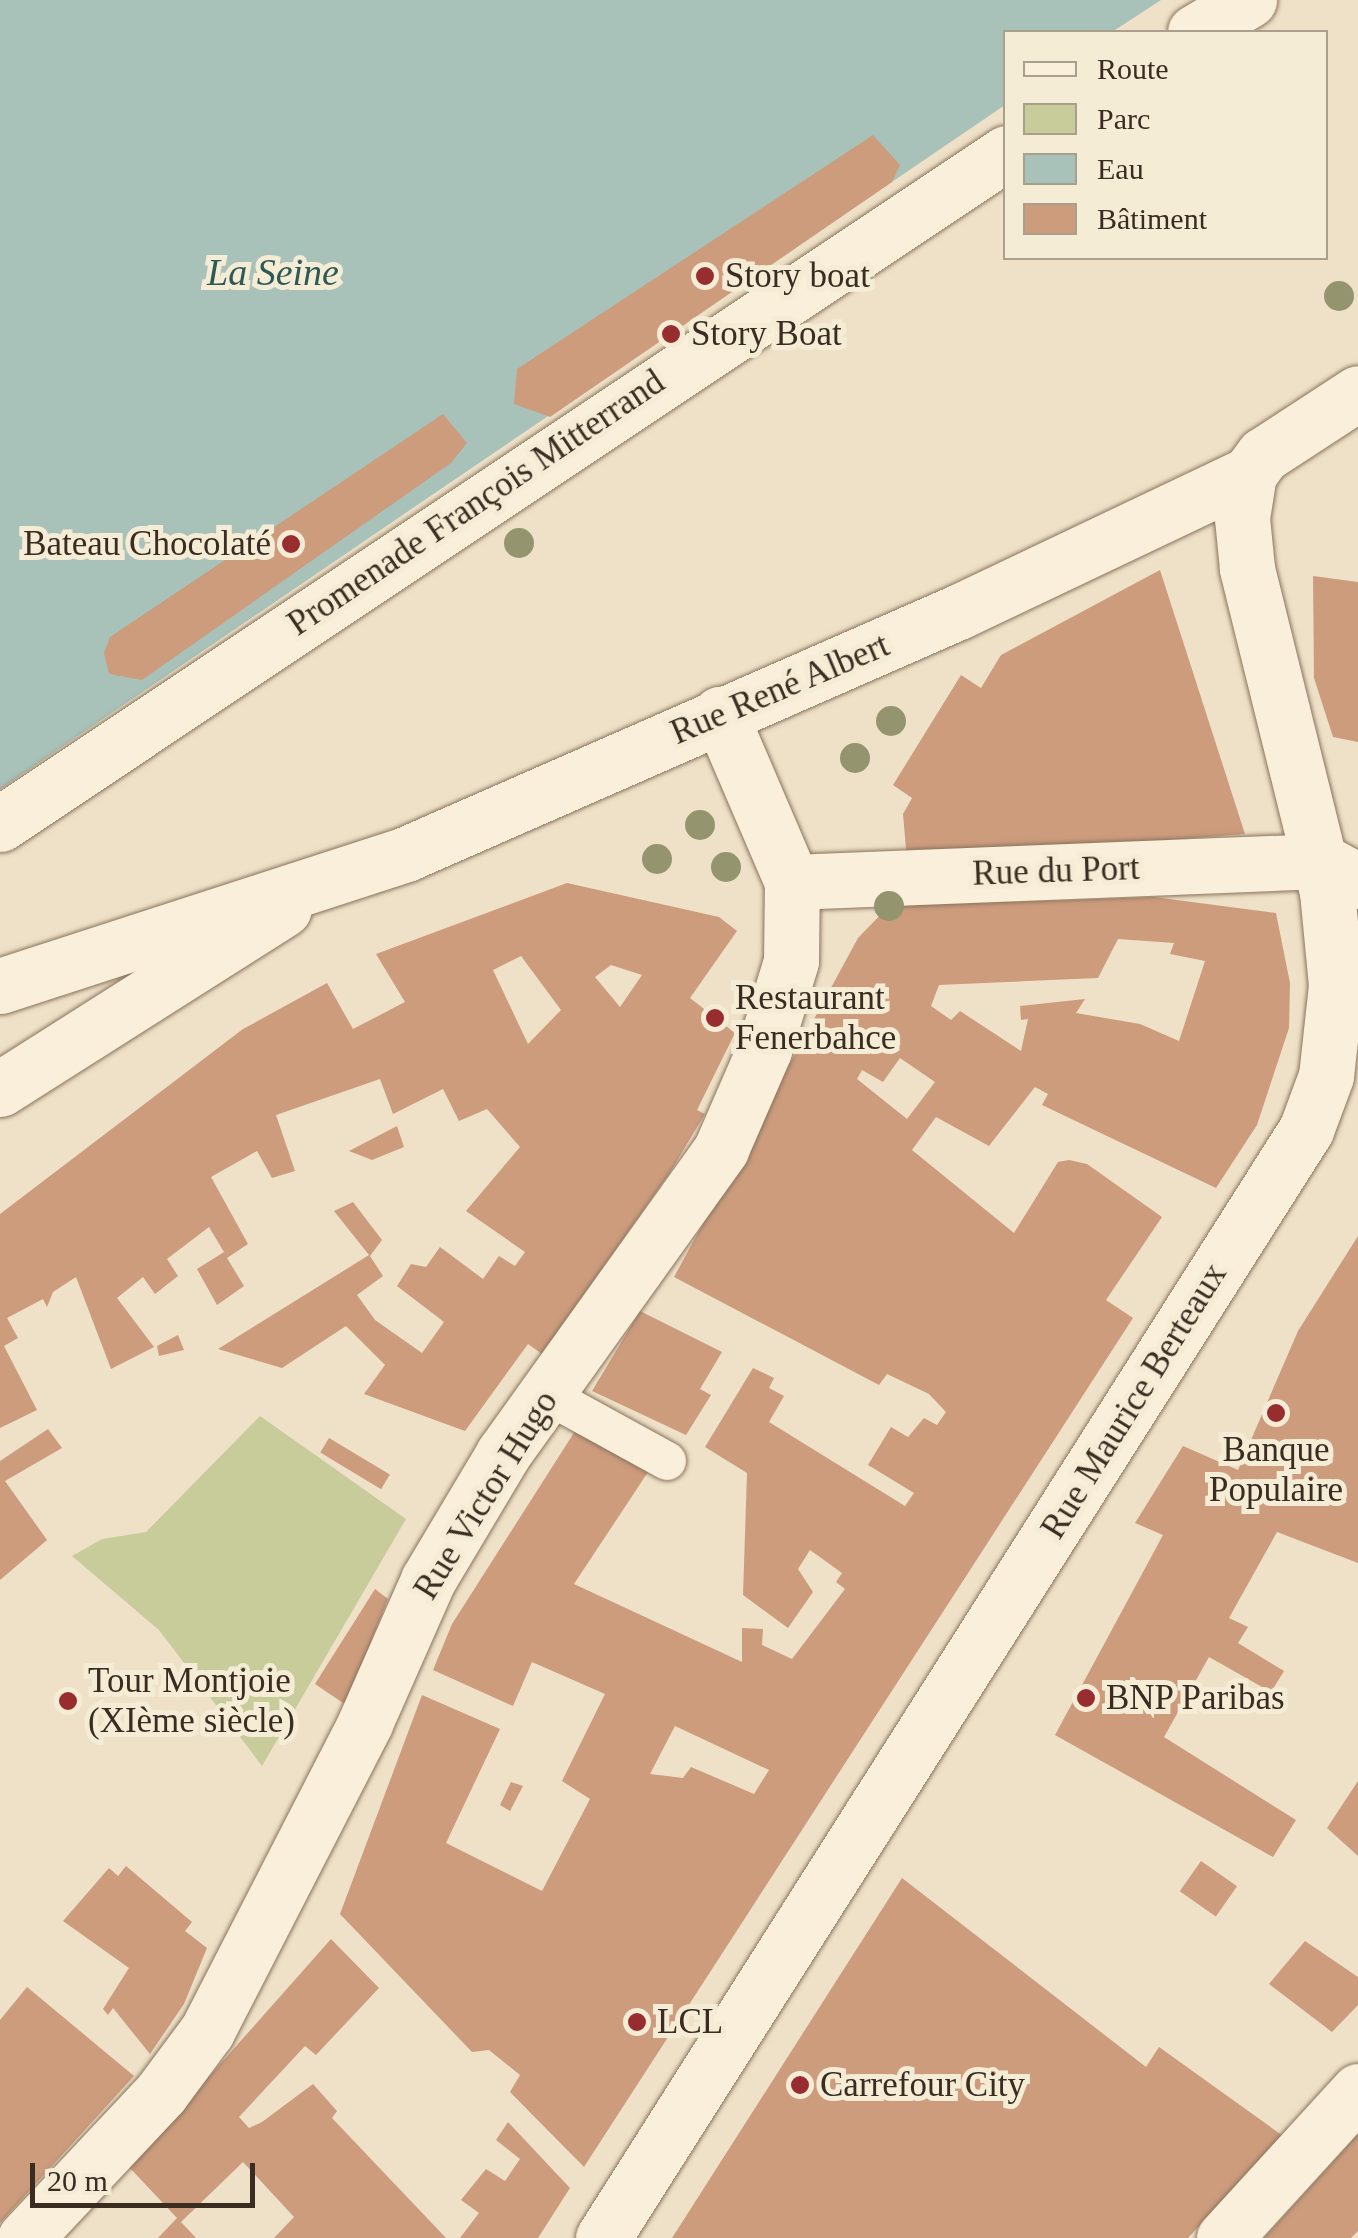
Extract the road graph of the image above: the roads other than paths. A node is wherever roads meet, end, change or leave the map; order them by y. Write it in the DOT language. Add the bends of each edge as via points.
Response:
graph roads {
  1 [pos="1249,0"];
  2 [pos="1198,30"];
  3 [pos="1003,155"];
  4 [pos="1358,394"];
  5 [pos="1249,474"];
  6 [pos="720,714"];
  7 [pos="0,824"];
  8 [pos="1340,871"];
  9 [pos="792,882"];
  10 [pos="306,892"];
  11 [pos="0,986"];
  12 [pos="0,1089"];
  13 [pos="547,1395"];
  14 [pos="666,1461"];
  15 [pos="1358,2090"];
  16 [pos="25,2238"];
  17 [pos="603,2238"];
  18 [pos="1224,2238"];
  1 -- 2 [label="street"];
  3 -- 7 [label="street, Promenade François Mitterrand"];
  4 -- 5 [label="street, Rue René Albert" via="1263,455"];
  5 -- 6 [label="street, Rue René Albert"];
  5 -- 8 [label="street, Rue Maurice Berteaux" via="1246,568"];
  6 -- 9 [label="street, Rue Victor Hugo"];
  6 -- 10 [label="street, Rue René Albert"];
  8 -- 9 [label="street, Rue du Port"];
  8 -- 17 [label="street, Rue Maurice Berteaux" via="1326,1076 1306,1130"];
  9 -- 13 [label="street, Rue Victor Hugo" via="791,961 764,1050 721,1149"];
  10 -- 11 [label="street, Rue René Albert" via="123,942"];
  10 -- 12 [label="street, Rue René Albert" via="226,953"];
  13 -- 14 [label="lane"];
  13 -- 16 [label="street, Rue Victor Hugo" via="428,1580 365,1723 207,2030 162,2094"];
  15 -- 18 [label="street"];
}
